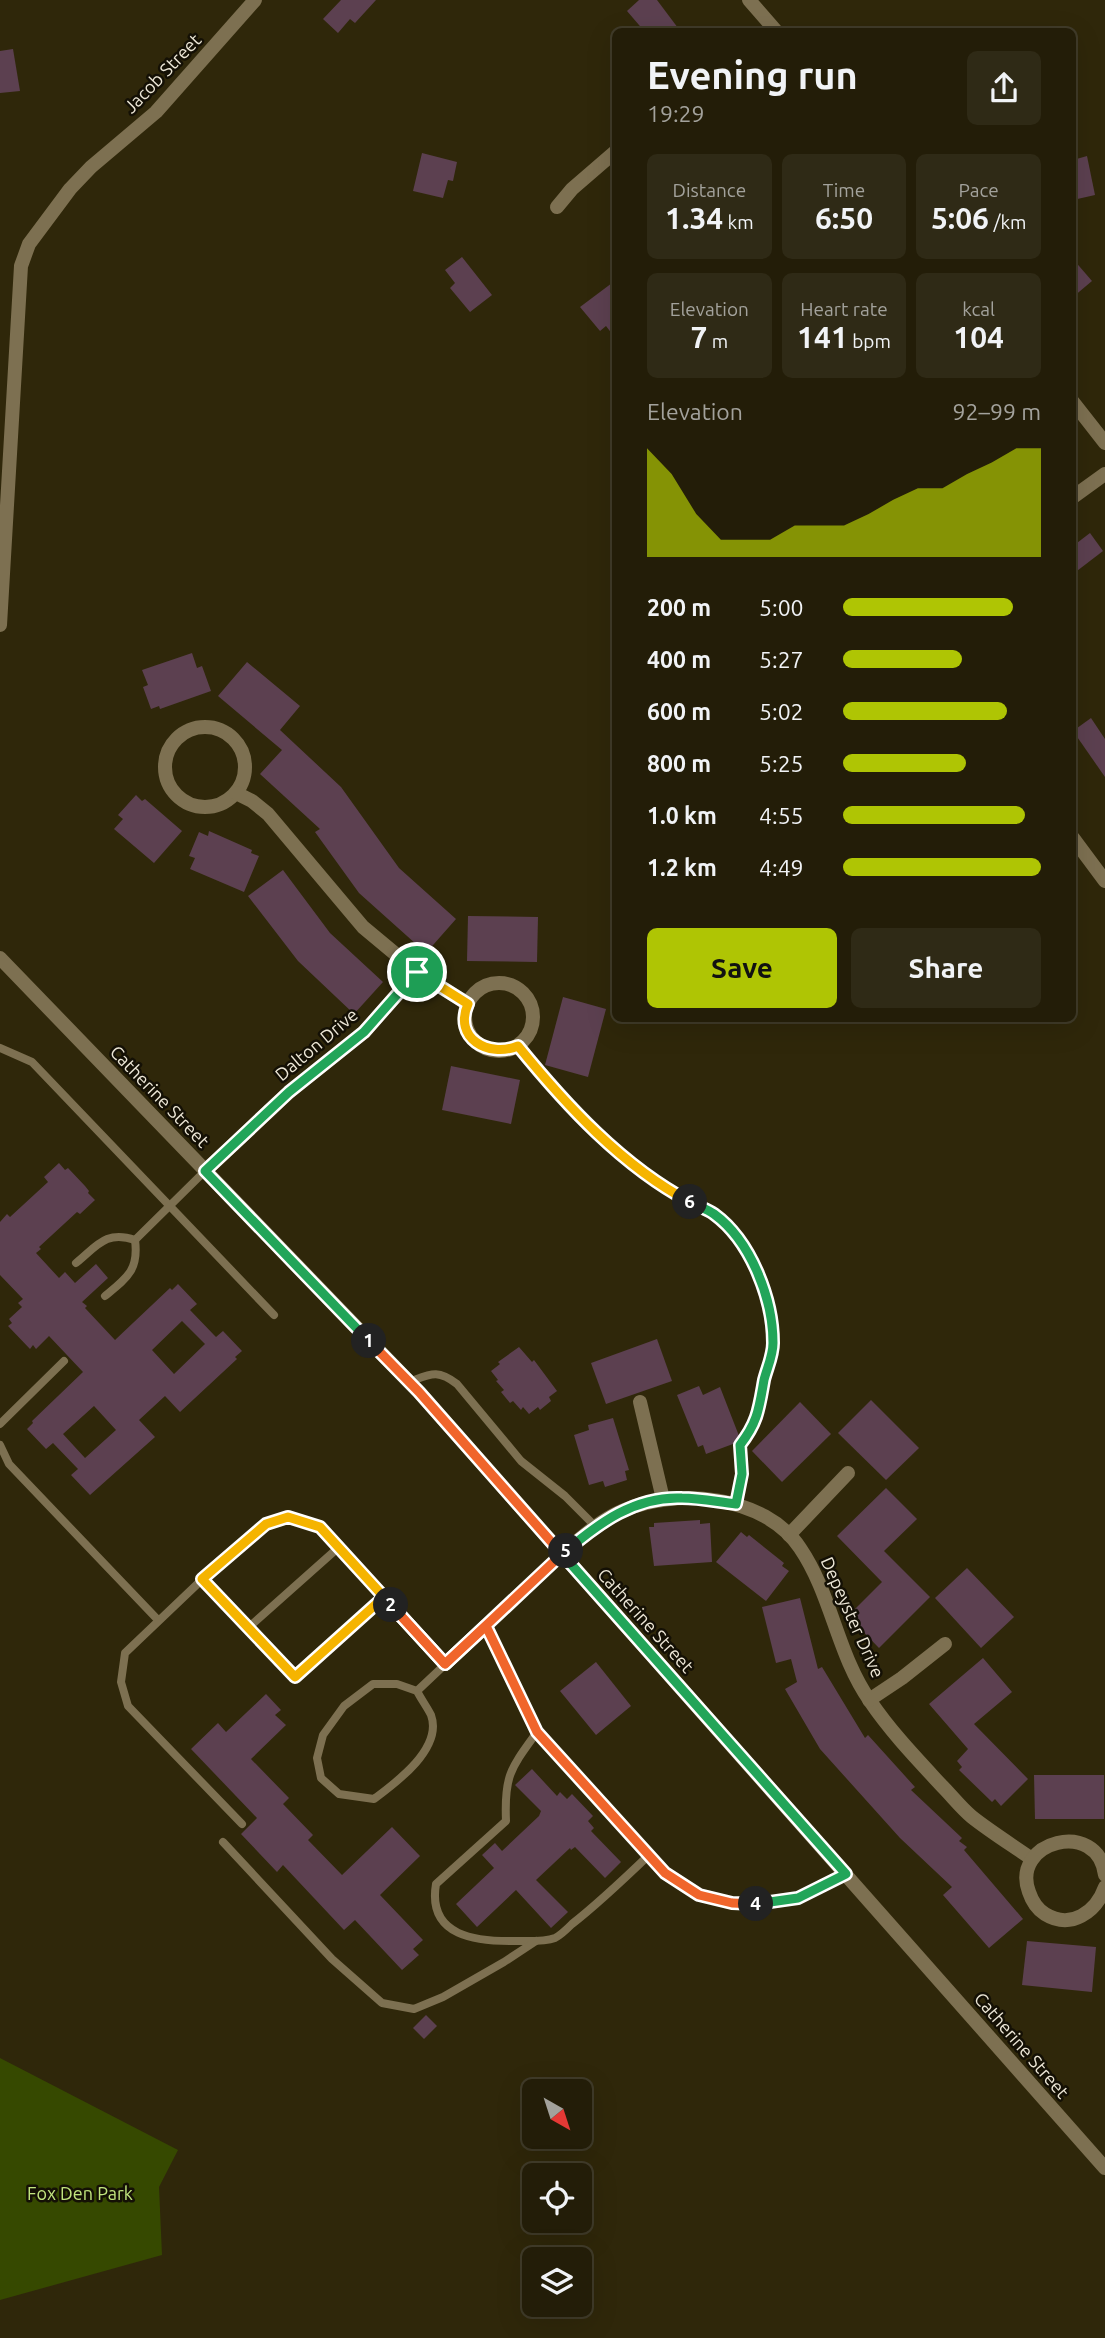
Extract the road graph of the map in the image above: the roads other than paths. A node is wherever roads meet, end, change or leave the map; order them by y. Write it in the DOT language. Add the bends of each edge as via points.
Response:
graph roads {
  1 [pos="255,0"];
  2 [pos="749,0"];
  3 [pos="768,28"];
  4 [pos="612,154"];
  5 [pos="556,207"];
  6 [pos="1076,406"];
  7 [pos="1105,443"];
  8 [pos="1105,474"];
  9 [pos="1076,495"];
  10 [pos="0,625"];
  11 [pos="236,793"];
  12 [pos="1076,842"];
  13 [pos="1105,881"];
  14 [pos="0,958"];
  15 [pos="417,972"];
  16 [pos="468,1004"];
  17 [pos="0,1048"];
  18 [pos="205,1171"];
  19 [pos="170,1207"];
  20 [pos="135,1240"];
  21 [pos="76,1263"];
  22 [pos="105,1296"];
  23 [pos="274,1315"];
  24 [pos="64,1361"];
  25 [pos="409,1382"];
  26 [pos="640,1402"];
  27 [pos="0,1424"];
  28 [pos="0,1445"];
  29 [pos="848,1473"];
  30 [pos="663,1499"];
  31 [pos="595,1526"];
  32 [pos="789,1535"];
  33 [pos="339,1547"];
  34 [pos="562,1554"];
  35 [pos="202,1579"];
  36 [pos="384,1597"];
  37 [pos="158,1620"];
  38 [pos="486,1626"];
  39 [pos="248,1628"];
  40 [pos="944,1644"];
  41 [pos="445,1664"];
  42 [pos="417,1691"];
  43 [pos="869,1700"];
  44 [pos="537,1732"];
  45 [pos="242,1824"];
  46 [pos="223,1842"];
  47 [pos="649,1855"];
  48 [pos="1032,1859"];
  49 [pos="846,1874"];
  50 [pos="1105,1875"];
  51 [pos="1105,1887"];
  52 [pos="536,1941"];
  53 [pos="1105,2168"];
  1 -- 10 [label="street, Jacob Street" via="156,112 91,167 29,244 21,267"];
  2 -- 3 [label="street"];
  4 -- 5 [label="street"];
  6 -- 7 [label="street"];
  8 -- 9 [label="street"];
  11 -- 11 [label="street" via="244,779 245,763 231,736 201,727 174,742 166,756 165,772 169,787 180,799 209,808"];
  11 -- 15 [label="street" via="268,814 363,927"];
  12 -- 13 [label="street"];
  14 -- 18 [label="street, Catherine Street"];
  15 -- 16 [label="street"];
  15 -- 18 [label="street, Dalton Drive" via="364,1032 289,1092"];
  16 -- 16 [label="street" via="481,988 494,982 520,989 534,1011 528,1037 505,1051 479,1045 465,1023"];
  17 -- 19 [label="lane" via="32,1062"];
  18 -- 19 [label="lane"];
  18 -- 25 [label="street, Catherine Street"];
  19 -- 20 [label="lane"];
  19 -- 23 [label="lane"];
  20 -- 21 [label="lane" via="109,1236"];
  20 -- 22 [label="lane" via="134,1266"];
  24 -- 27 [label="lane"];
  25 -- 31 [label="lane" via="444,1374 457,1384 521,1461"];
  25 -- 34 [label="street, Catherine Street"];
  26 -- 30 [label="street"];
  28 -- 37 [label="lane" via="9,1464"];
  29 -- 32 [label="street"];
  30 -- 31 [label="street, Depeyster Drive" via="639,1504"];
  30 -- 32 [label="street, Depeyster Drive" via="736,1504 769,1516"];
  31 -- 34 [label="street, Depeyster Drive"];
  32 -- 43 [label="street, Depeyster Drive" via="822,1588 847,1660"];
  33 -- 35 [label="lane" via="320,1527 288,1517 266,1524"];
  33 -- 36 [label="lane"];
  33 -- 39 [label="lane"];
  34 -- 38 [label="lane"];
  34 -- 49 [label="street, Catherine Street"];
  35 -- 37 [label="lane"];
  35 -- 39 [label="lane"];
  36 -- 39 [label="lane" via="295,1677"];
  36 -- 41 [label="lane"];
  37 -- 45 [label="lane" via="125,1653 121,1682 128,1706"];
  38 -- 41 [label="lane"];
  38 -- 44 [label="lane"];
  40 -- 43 [label="street"];
  41 -- 42 [label="lane"];
  42 -- 42 [label="lane" via="432,1718 431,1737 421,1757 374,1799 338,1794 321,1778 317,1758 323,1735 344,1706 373,1684 397,1684"];
  43 -- 48 [label="street, Depeyster Drive" via="909,1751 970,1815"];
  44 -- 47 [label="lane"];
  44 -- 52 [label="lane" via="509,1777 506,1821 436,1884 433,1899 442,1922 457,1934 493,1942"];
  46 -- 52 [label="lane" via="332,1959 382,2003 414,2009"];
  47 -- 49 [label="lane" via="665,1873 699,1895 732,1903 798,1898"];
  47 -- 52 [label="lane" via="555,1938"];
  48 -- 50 [label="street" via="1057,1841 1073,1841 1099,1857"];
  48 -- 51 [label="street" via="1027,1889 1045,1914 1075,1919 1095,1907"];
  49 -- 53 [label="street, Catherine Street"];
}
